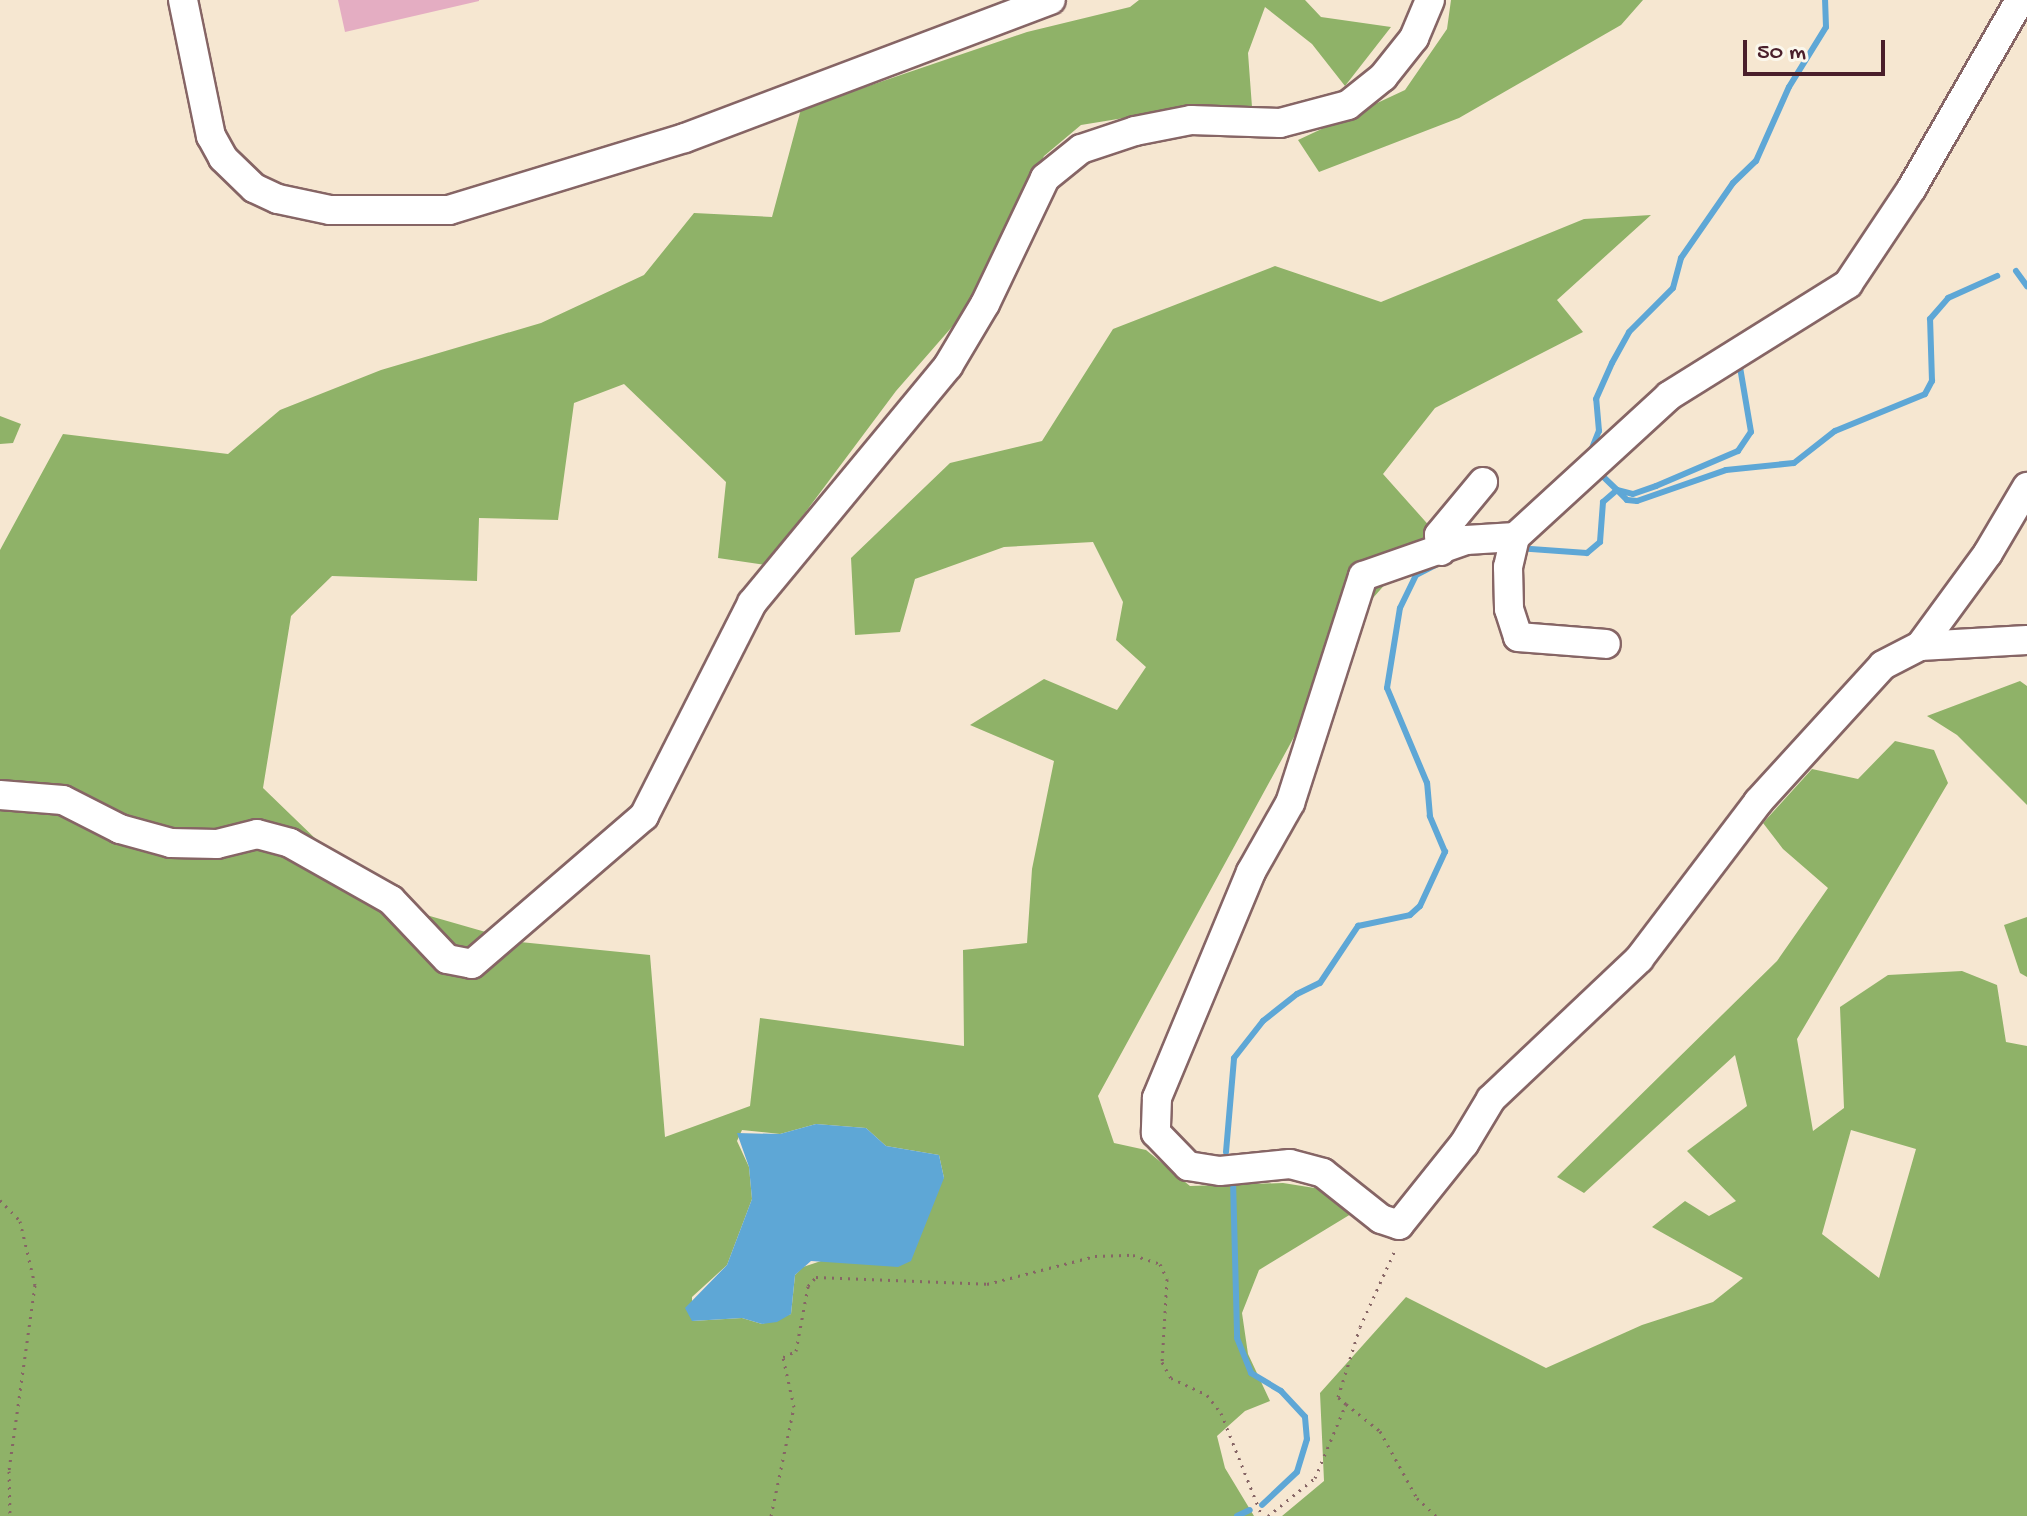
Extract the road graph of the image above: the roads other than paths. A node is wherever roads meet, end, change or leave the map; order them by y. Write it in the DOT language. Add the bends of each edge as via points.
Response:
graph roads {
  1 [pos="183,0"];
  2 [pos="1051,0"];
  3 [pos="1430,0"];
  4 [pos="2020,0"];
  5 [pos="1483,482"];
  6 [pos="2027,487"];
  7 [pos="1513,544"];
  8 [pos="1441,551"];
  9 [pos="2027,640"];
  10 [pos="1606,644"];
  11 [pos="1920,646"];
  12 [pos="0,795"];
  1 -- 2 [label="street" via="211,136 223,158 254,188 330,210 449,210 484,203 685,138"];
  3 -- 12 [label="street" via="1414,38 1383,77 1348,105 1280,123 1191,120 1135,131 1081,149 1045,178 985,304 948,366 752,603 644,816 472,964 447,959 391,900 290,843 257,834 217,844 171,843 120,829 63,800"];
  4 -- 7 [label="street" via="1912,188 1848,284 1669,396 1593,462"];
  5 -- 8 [label="street" via="1439,535"];
  6 -- 11 [label="street" via="1988,553"];
  7 -- 8 [label="street" via="1466,540"];
  7 -- 10 [label="street" via="1509,609 1518,637"];
  8 -- 11 [label="street" via="1363,576 1290,803 1251,872 1157,1098 1156,1133 1188,1166 1220,1171 1290,1164 1312,1170 1381,1219 1399,1225 1464,1144 1491,1099 1639,959 1758,802 1858,689 1883,665"];
  9 -- 11 [label="street"];
}
